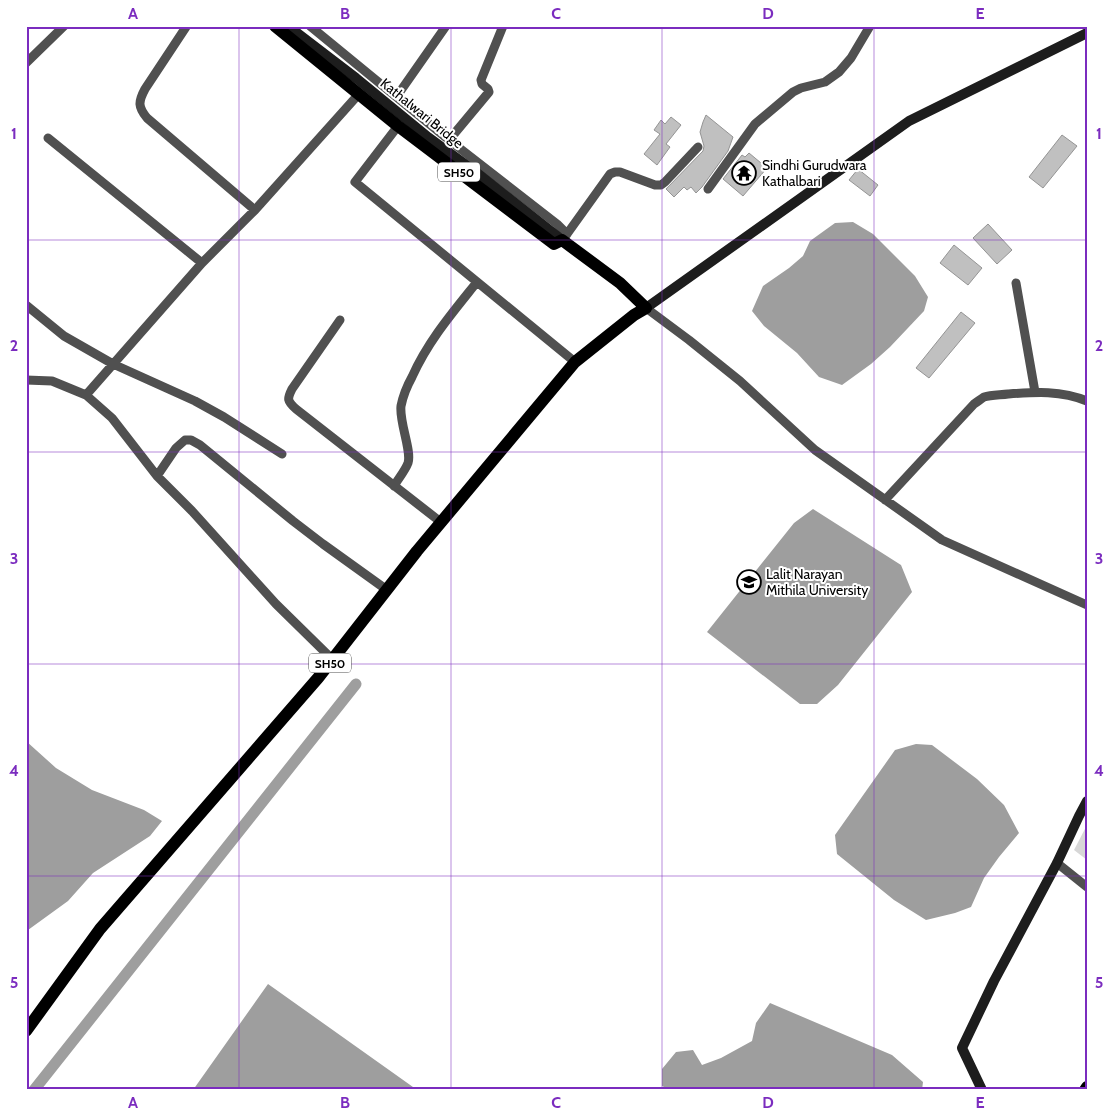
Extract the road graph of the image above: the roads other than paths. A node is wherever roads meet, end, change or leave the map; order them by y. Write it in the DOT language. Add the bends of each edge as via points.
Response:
graph roads {
  1 [pos="64,26"];
  2 [pos="274,26"];
  3 [pos="288,26"];
  4 [pos="310,26"];
  5 [pos="446,26"];
  6 [pos="503,26"];
  7 [pos="870,26"];
  8 [pos="186,27"];
  9 [pos="1087,33"];
  10 [pos="26,63"];
  11 [pos="358,95"];
  12 [pos="397,96"];
  13 [pos="398,126"];
  14 [pos="48,138"];
  15 [pos="449,140"];
  16 [pos="698,147"];
  17 [pos="708,189"];
  18 [pos="255,210"];
  19 [pos="565,237"];
  20 [pos="202,264"];
  21 [pos="477,282"];
  22 [pos="1016,283"];
  23 [pos="26,305"];
  24 [pos="646,308"];
  25 [pos="340,320"];
  26 [pos="575,362"];
  27 [pos="113,364"];
  28 [pos="26,380"];
  29 [pos="1035,392"];
  30 [pos="86,395"];
  31 [pos="1087,401"];
  32 [pos="282,454"];
  33 [pos="157,476"];
  34 [pos="394,486"];
  35 [pos="885,500"];
  36 [pos="442,523"];
  37 [pos="388,590"];
  38 [pos="1087,606"];
  39 [pos="333,660"];
  40 [pos="1087,801"];
  41 [pos="1057,863"];
  42 [pos="1087,887"];
  43 [pos="26,1031"];
  44 [pos="982,1090"];
  1 -- 10 [label="street"];
  2 -- 11 [label="main road, SH50"];
  3 -- 19 [label="main road, Kathalwari Bridge" via="428,137"];
  4 -- 12 [label="street"];
  5 -- 12 [label="street"];
  6 -- 15 [label="street" via="481,80 489,92"];
  7 -- 17 [label="street" via="851,58 834,77 793,92 755,124"];
  8 -- 18 [label="street" via="141,96 140,107 147,118"];
  9 -- 24 [label="main road" via="909,121"];
  11 -- 13 [label="main road, SH50"];
  11 -- 18 [label="street"];
  12 -- 15 [label="street"];
  13 -- 19 [label="main road, SH50" via="554,244"];
  13 -- 21 [label="street" via="354,182"];
  14 -- 20 [label="street"];
  15 -- 19 [label="street" via="556,224"];
  16 -- 19 [label="street" via="660,185 620,172 610,174"];
  18 -- 20 [label="street"];
  19 -- 24 [label="main road, SH50"];
  20 -- 27 [label="street"];
  21 -- 26 [label="street"];
  21 -- 34 [label="street" via="422,355 409,383 401,407 408,459"];
  22 -- 29 [label="street"];
  23 -- 27 [label="street" via="64,336"];
  24 -- 26 [label="main road, SH50"];
  24 -- 35 [label="street" via="740,381 815,450"];
  25 -- 34 [label="street" via="292,389 288,402"];
  26 -- 36 [label="main road, SH50"];
  27 -- 30 [label="street"];
  27 -- 32 [label="street" via="195,401"];
  28 -- 30 [label="street" via="52,381"];
  29 -- 31 [label="street" via="1072,395"];
  29 -- 35 [label="street" via="998,395 974,404"];
  30 -- 33 [label="street" via="112,418"];
  33 -- 37 [label="street" via="176,448 185,440 191,440 323,544"];
  33 -- 39 [label="street"];
  34 -- 36 [label="street"];
  35 -- 38 [label="street" via="942,540"];
  36 -- 37 [label="main road, SH50"];
  37 -- 39 [label="main road, SH50"];
  39 -- 43 [label="main road, SH50" via="100,929"];
  40 -- 41 [label="main road"];
  41 -- 42 [label="street"];
  41 -- 44 [label="main road" via="962,1048"];
}
